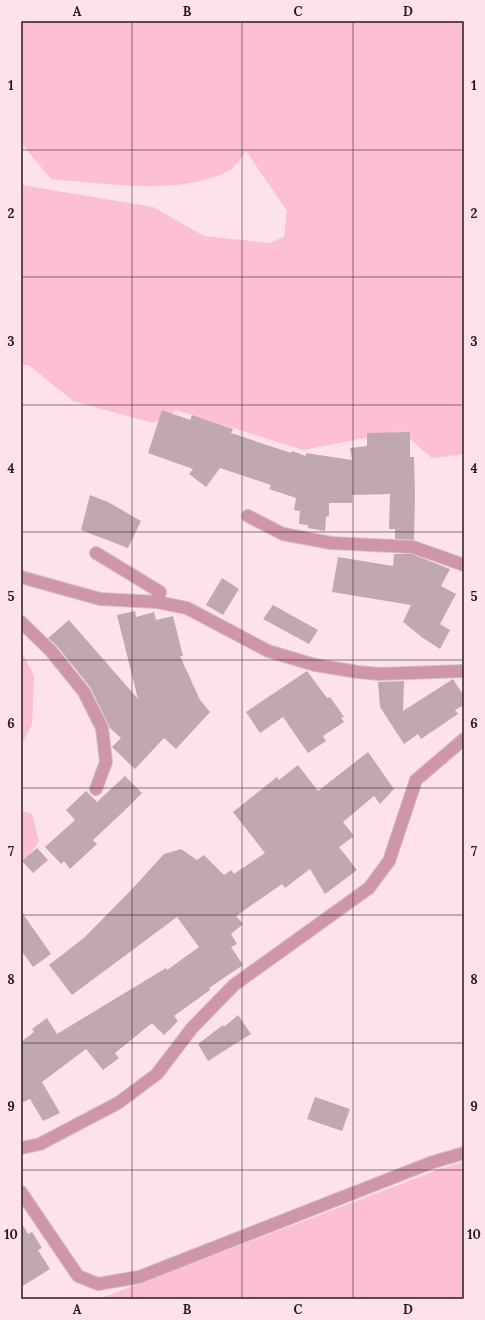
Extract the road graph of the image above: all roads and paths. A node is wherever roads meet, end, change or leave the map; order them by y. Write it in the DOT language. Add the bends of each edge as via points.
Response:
graph roads {
  1 [pos="248,516"];
  2 [pos="96,553"];
  3 [pos="464,565"];
  4 [pos="21,577"];
  5 [pos="157,602"];
  6 [pos="21,622"];
  7 [pos="464,671"];
  8 [pos="464,739"];
  9 [pos="96,789"];
  10 [pos="21,1148"];
  11 [pos="464,1153"];
  12 [pos="21,1192"];
  1 -- 3 [label="street" via="283,534 331,543 413,547"];
  2 -- 5 [label="street" via="160,592"];
  4 -- 5 [label="street" via="100,599"];
  5 -- 7 [label="street" via="187,608 268,651 315,665 380,674"];
  6 -- 9 [label="street" via="51,651 84,692 102,728 106,762"];
  8 -- 10 [label="street" via="416,780 389,861 370,888 234,985 192,1028 157,1074 140,1087 118,1103 40,1144"];
  11 -- 12 [label="street" via="430,1163 139,1277 98,1284 78,1276"];
}
